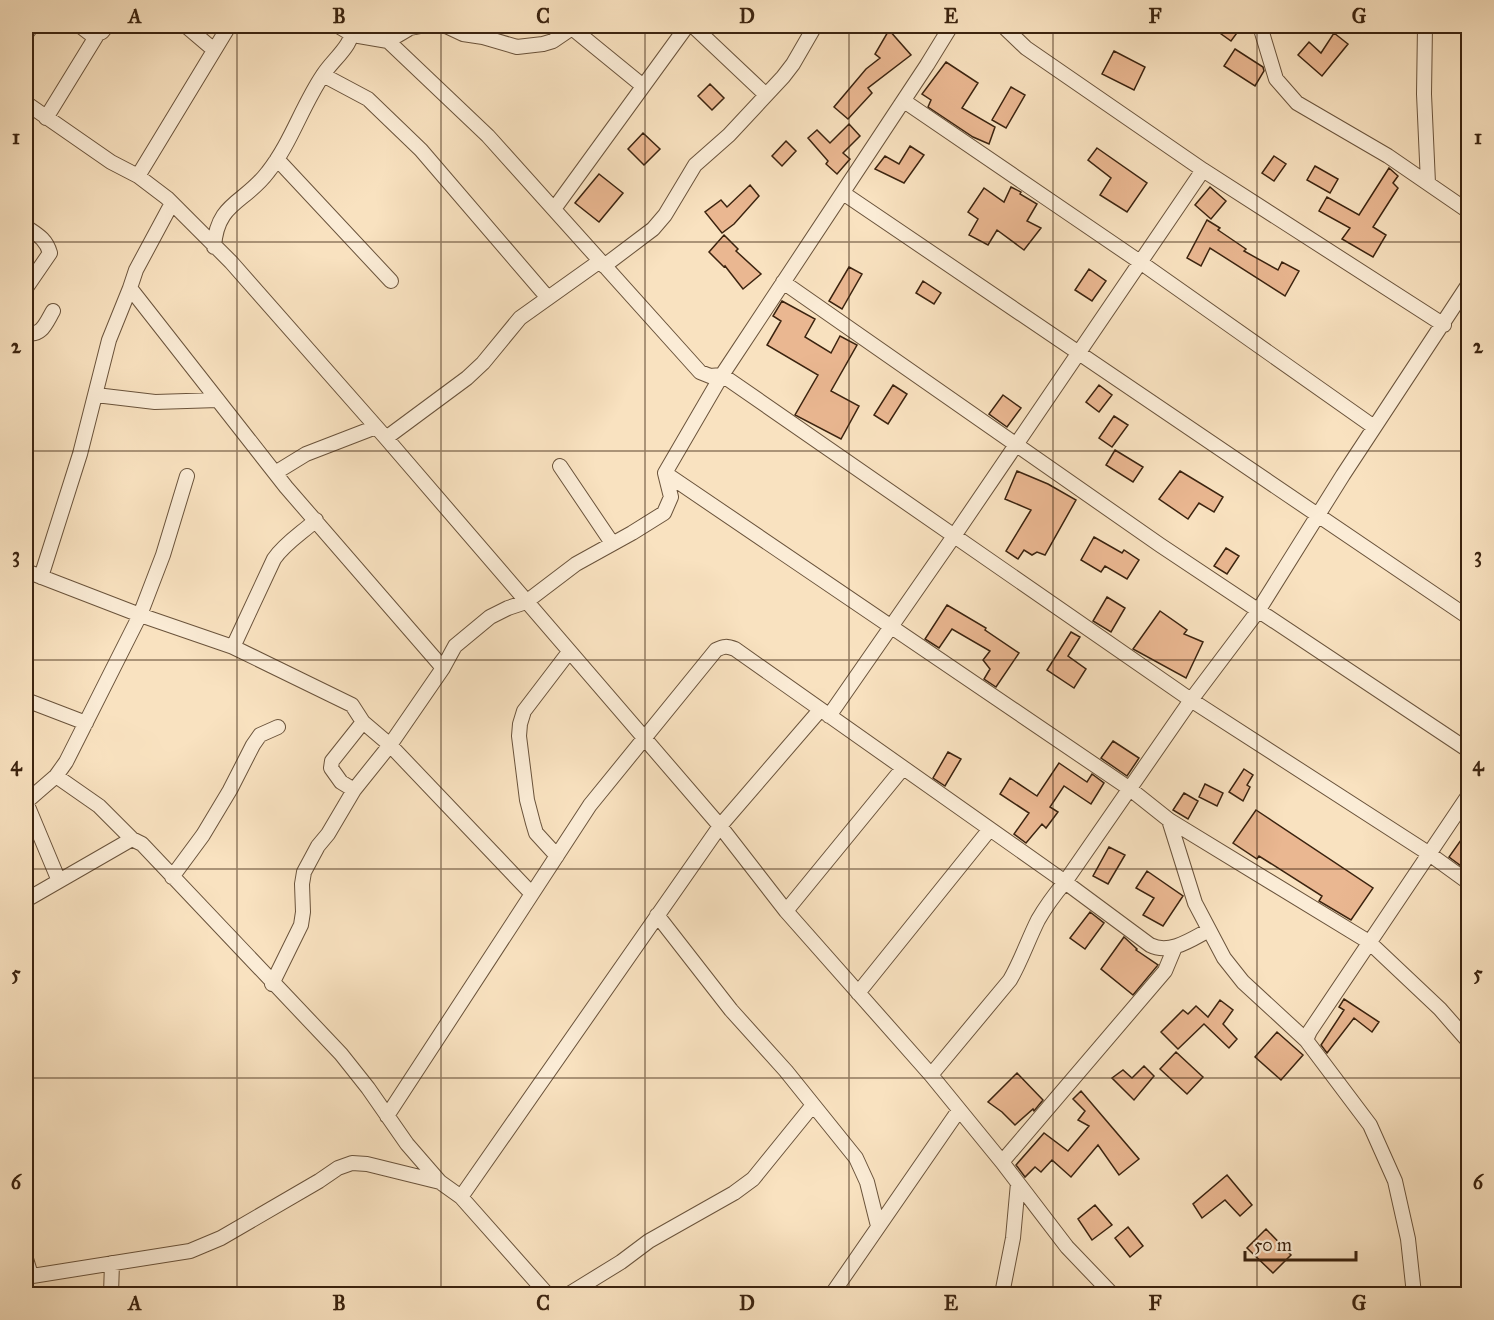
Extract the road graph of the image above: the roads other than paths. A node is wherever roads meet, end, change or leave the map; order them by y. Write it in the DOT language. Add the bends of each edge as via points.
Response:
graph roads {
  1 [pos="32,26"];
  2 [pos="80,26"];
  3 [pos="229,26"];
  4 [pos="338,26"];
  5 [pos="421,26"];
  6 [pos="446,26"];
  7 [pos="687,26"];
  8 [pos="693,26"];
  9 [pos="815,26"];
  10 [pos="951,26"];
  11 [pos="1003,26"];
  12 [pos="1260,26"];
  13 [pos="1425,26"];
  14 [pos="187,27"];
  15 [pos="573,27"];
  16 [pos="102,30"];
  17 [pos="353,30"];
  18 [pos="26,34"];
  19 [pos="388,41"];
  20 [pos="214,50"];
  21 [pos="323,75"];
  22 [pos="643,86"];
  23 [pos="766,95"];
  24 [pos="904,101"];
  25 [pos="26,103"];
  26 [pos="46,118"];
  27 [pos="277,159"];
  28 [pos="1203,170"];
  29 [pos="138,176"];
  30 [pos="1428,183"];
  31 [pos="843,193"];
  32 [pos="172,202"];
  33 [pos="554,209"];
  34 [pos="1468,211"];
  35 [pos="26,227"];
  36 [pos="214,247"];
  37 [pos="1140,262"];
  38 [pos="602,263"];
  39 [pos="391,281"];
  40 [pos="783,282"];
  41 [pos="1468,285"];
  42 [pos="26,288"];
  43 [pos="130,288"];
  44 [pos="548,298"];
  45 [pos="53,311"];
  46 [pos="1444,325"];
  47 [pos="26,332"];
  48 [pos="1079,352"];
  49 [pos="722,375"];
  50 [pos="96,395"];
  51 [pos="218,400"];
  52 [pos="376,427"];
  53 [pos="1374,428"];
  54 [pos="386,438"];
  55 [pos="1016,445"];
  56 [pos="560,466"];
  57 [pos="275,473"];
  58 [pos="665,473"];
  59 [pos="187,476"];
  60 [pos="1318,514"];
  61 [pos="316,520"];
  62 [pos="954,536"];
  63 [pos="612,543"];
  64 [pos="26,571"];
  65 [pos="41,577"];
  66 [pos="526,602"];
  67 [pos="1258,611"];
  68 [pos="140,615"];
  69 [pos="1468,617"];
  70 [pos="892,626"];
  71 [pos="233,647"];
  72 [pos="569,652"];
  73 [pos="443,668"];
  74 [pos="26,700"];
  75 [pos="1191,700"];
  76 [pos="824,713"];
  77 [pos="363,722"];
  78 [pos="86,723"];
  79 [pos="278,727"];
  80 [pos="645,739"];
  81 [pos="390,745"];
  82 [pos="1468,750"];
  83 [pos="903,768"];
  84 [pos="56,776"];
  85 [pos="1130,789"];
  86 [pos="354,790"];
  87 [pos="1468,796"];
  88 [pos="26,802"];
  89 [pos="1169,820"];
  90 [pos="720,826"];
  91 [pos="990,829"];
  92 [pos="132,839"];
  93 [pos="1428,854"];
  94 [pos="557,856"];
  95 [pos="172,878"];
  96 [pos="59,881"];
  97 [pos="1065,882"];
  98 [pos="1468,882"];
  99 [pos="532,894"];
  100 [pos="26,900"];
  101 [pos="786,911"];
  102 [pos="657,915"];
  103 [pos="1209,930"];
  104 [pos="1369,942"];
  105 [pos="1175,947"];
  106 [pos="272,984"];
  107 [pos="858,993"];
  108 [pos="1306,1040"];
  109 [pos="1468,1041"];
  110 [pos="931,1075"];
  111 [pos="813,1105"];
  112 [pos="959,1110"];
  113 [pos="387,1116"];
  114 [pos="1002,1162"];
  115 [pos="440,1182"];
  116 [pos="1018,1183"];
  117 [pos="461,1197"];
  118 [pos="878,1226"];
  119 [pos="26,1259"];
  120 [pos="112,1263"];
  121 [pos="28,1276"];
  122 [pos="111,1294"];
  123 [pos="547,1294"];
  124 [pos="569,1294"];
  125 [pos="832,1294"];
  126 [pos="1002,1294"];
  127 [pos="1112,1294"];
  128 [pos="1414,1294"];
  1 -- 18 [label="street"];
  2 -- 16 [label="street" via="93,36"];
  3 -- 20 [label="street"];
  4 -- 17 [label="street"];
  5 -- 19 [label="street"];
  6 -- 15 [label="street" via="517,47 553,41"];
  7 -- 22 [label="street"];
  8 -- 23 [label="street"];
  9 -- 23 [label="street" via="793,64"];
  10 -- 24 [label="street"];
  11 -- 28 [label="street" via="1026,48"];
  12 -- 30 [label="street" via="1276,79 1297,102"];
  13 -- 30 [label="street"];
  14 -- 20 [label="street"];
  15 -- 22 [label="street"];
  16 -- 26 [label="street"];
  17 -- 19 [label="street"];
  17 -- 21 [label="street"];
  19 -- 33 [label="street" via="488,136"];
  20 -- 29 [label="street"];
  21 -- 27 [label="street"];
  21 -- 44 [label="street" via="368,99 421,150"];
  22 -- 33 [label="street"];
  23 -- 38 [label="street" via="701,158 652,229"];
  24 -- 31 [label="street"];
  24 -- 37 [label="street"];
  25 -- 26 [label="street"];
  26 -- 29 [label="street"];
  27 -- 36 [label="street" via="256,187 228,208 215,231"];
  27 -- 39 [label="street"];
  28 -- 37 [label="street"];
  28 -- 46 [label="street"];
  29 -- 32 [label="street"];
  30 -- 34 [label="street"];
  31 -- 40 [label="street"];
  31 -- 48 [label="street"];
  32 -- 36 [label="street"];
  32 -- 43 [label="street"];
  33 -- 38 [label="street"];
  35 -- 42 [label="street" via="48,243 50,253"];
  36 -- 52 [label="street"];
  37 -- 48 [label="street"];
  37 -- 53 [label="street"];
  38 -- 44 [label="street"];
  38 -- 49 [label="street" via="700,372"];
  40 -- 49 [label="street"];
  40 -- 55 [label="street"];
  41 -- 46 [label="street"];
  43 -- 50 [label="street" via="109,340"];
  43 -- 51 [label="street"];
  44 -- 54 [label="street" via="520,318 467,378"];
  45 -- 47 [label="street" via="41,331"];
  46 -- 53 [label="street"];
  48 -- 55 [label="street"];
  48 -- 60 [label="street"];
  49 -- 58 [label="street"];
  49 -- 62 [label="street"];
  50 -- 51 [label="street" via="155,402"];
  50 -- 65 [label="street"];
  51 -- 57 [label="street"];
  52 -- 54 [label="street"];
  52 -- 57 [label="street" via="306,454"];
  53 -- 60 [label="street"];
  54 -- 66 [label="street"];
  55 -- 62 [label="street"];
  55 -- 67 [label="street"];
  56 -- 63 [label="street"];
  57 -- 61 [label="street"];
  58 -- 63 [label="street" via="671,497 664,513"];
  58 -- 70 [label="street"];
  59 -- 68 [label="street"];
  60 -- 67 [label="street"];
  60 -- 69 [label="street"];
  61 -- 71 [label="street" via="274,558"];
  61 -- 73 [label="street"];
  62 -- 70 [label="street"];
  62 -- 75 [label="street"];
  63 -- 66 [label="street" via="576,564"];
  64 -- 65 [label="street"];
  65 -- 68 [label="street"];
  66 -- 72 [label="street"];
  66 -- 73 [label="street" via="490,617 455,646"];
  67 -- 75 [label="street"];
  67 -- 82 [label="street"];
  68 -- 71 [label="street"];
  68 -- 78 [label="street"];
  70 -- 76 [label="street"];
  70 -- 85 [label="street"];
  71 -- 77 [label="street" via="352,705"];
  72 -- 80 [label="street"];
  72 -- 94 [label="street" via="524,711 519,736 527,800 536,833"];
  73 -- 81 [label="street"];
  74 -- 78 [label="street"];
  75 -- 85 [label="street"];
  75 -- 93 [label="street"];
  76 -- 80 [label="street" via="727,646 716,650"];
  76 -- 83 [label="street"];
  76 -- 90 [label="street"];
  77 -- 81 [label="street"];
  77 -- 86 [label="street" via="332,761 331,768 341,782"];
  78 -- 84 [label="street"];
  79 -- 95 [label="street" via="260,735 203,835"];
  80 -- 90 [label="street"];
  80 -- 94 [label="street" via="590,805"];
  81 -- 86 [label="street"];
  81 -- 99 [label="street"];
  83 -- 91 [label="street"];
  83 -- 101 [label="street"];
  84 -- 88 [label="street"];
  84 -- 92 [label="street" via="99,806"];
  85 -- 89 [label="street"];
  85 -- 97 [label="street"];
  86 -- 106 [label="street" via="304,872 301,925"];
  87 -- 93 [label="street"];
  88 -- 96 [label="street"];
  89 -- 103 [label="street" via="1195,903"];
  89 -- 104 [label="street"];
  90 -- 101 [label="street"];
  90 -- 102 [label="street"];
  91 -- 97 [label="street"];
  91 -- 107 [label="street"];
  92 -- 95 [label="street" via="142,844"];
  92 -- 96 [label="street"];
  93 -- 98 [label="street"];
  93 -- 104 [label="street"];
  94 -- 99 [label="street"];
  95 -- 106 [label="street"];
  96 -- 100 [label="street"];
  97 -- 105 [label="street" via="1149,945"];
  97 -- 110 [label="street" via="1038,921 1010,980"];
  99 -- 113 [label="street"];
  101 -- 107 [label="street"];
  102 -- 111 [label="street" via="731,1010"];
  102 -- 117 [label="street"];
  103 -- 105 [label="street"];
  103 -- 108 [label="street" via="1243,982"];
  104 -- 108 [label="street"];
  104 -- 109 [label="street"];
  105 -- 114 [label="street" via="1165,971"];
  106 -- 113 [label="street" via="341,1054"];
  107 -- 110 [label="street"];
  108 -- 128 [label="street" via="1370,1125 1395,1181 1408,1239"];
  110 -- 112 [label="street"];
  111 -- 118 [label="street" via="862,1169"];
  111 -- 124 [label="street" via="753,1179"];
  112 -- 114 [label="street"];
  112 -- 118 [label="street"];
  113 -- 115 [label="street"];
  114 -- 116 [label="street"];
  115 -- 117 [label="street"];
  115 -- 120 [label="street" via="352,1163 338,1167 221,1238 190,1251"];
  116 -- 126 [label="street"];
  116 -- 127 [label="street" via="1067,1247"];
  117 -- 123 [label="street"];
  118 -- 125 [label="street"];
  119 -- 121 [label="street"];
  120 -- 121 [label="street"];
  120 -- 122 [label="street"];
}
